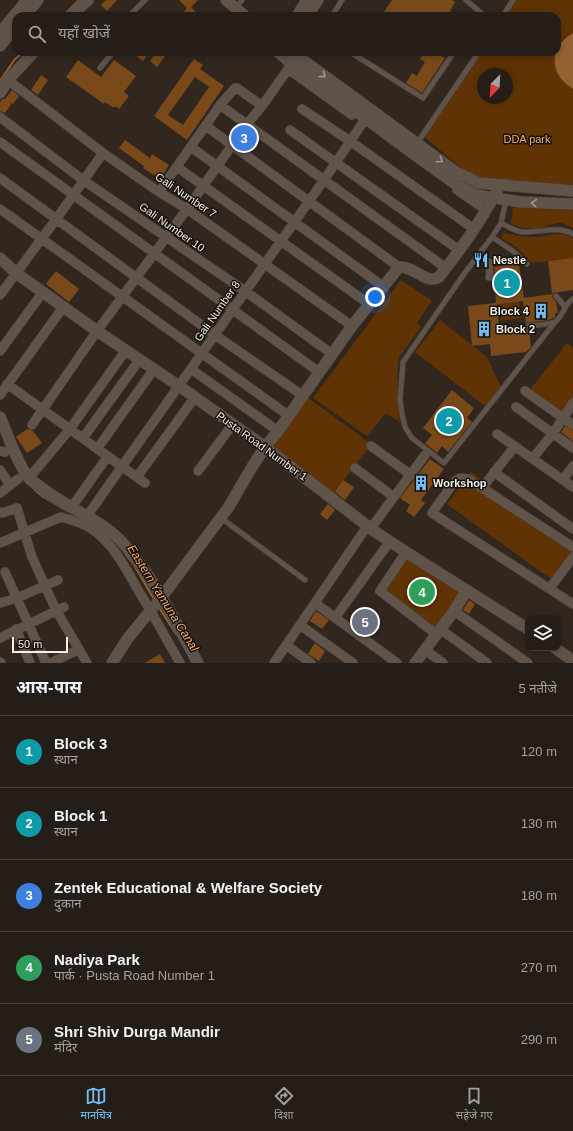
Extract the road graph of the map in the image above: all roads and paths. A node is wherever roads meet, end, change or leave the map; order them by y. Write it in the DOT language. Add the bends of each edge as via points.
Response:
graph roads {
  1 [pos="27,0"];
  2 [pos="38,0"];
  3 [pos="88,0"];
  4 [pos="145,0"];
  5 [pos="226,0"];
  6 [pos="307,0"];
  7 [pos="318,0"];
  8 [pos="342,0"];
  9 [pos="466,0"];
  10 [pos="513,0"];
  11 [pos="239,4"];
  12 [pos="17,12"];
  13 [pos="28,12"];
  14 [pos="75,12"];
  15 [pos="133,12"];
  16 [pos="300,12"];
  17 [pos="310,12"];
  18 [pos="334,12"];
  19 [pos="479,12"];
  20 [pos="506,12"];
  21 [pos="12,17"];
  22 [pos="0,31"];
  23 [pos="12,31"];
  24 [pos="0,46"];
  25 [pos="30,56"];
  26 [pos="110,56"];
  27 [pos="285,56"];
  28 [pos="288,56"];
  29 [pos="356,56"];
  30 [pos="451,56"];
  31 [pos="476,56"];
  32 [pos="290,67"];
  33 [pos="100,68"];
  34 [pos="8,80"];
  35 [pos="0,92"];
  36 [pos="220,105"];
  37 [pos="262,106"];
  38 [pos="302,109"];
  39 [pos="0,117"];
  40 [pos="364,120"];
  41 [pos="247,124"];
  42 [pos="206,126"];
  43 [pos="290,130"];
  44 [pos="350,141"];
  45 [pos="0,142"];
  46 [pos="232,145"];
  47 [pos="191,147"];
  48 [pos="414,148"];
  49 [pos="103,153"];
  50 [pos="336,162"];
  51 [pos="217,166"];
  52 [pos="177,168"];
  53 [pos="0,178"];
  54 [pos="83,180"];
  55 [pos="324,180"];
  56 [pos="500,185"];
  57 [pos="202,186"];
  58 [pos="573,191"];
  59 [pos="160,192"];
  60 [pos="73,195"];
  61 [pos="493,198"];
  62 [pos="506,200"];
  63 [pos="309,201"];
  64 [pos="573,204"];
  65 [pos="0,209"];
  66 [pos="187,209"];
  67 [pos="486,210"];
  68 [pos="57,218"];
  69 [pos="295,222"];
  70 [pos="501,223"];
  71 [pos="474,229"];
  72 [pos="573,234"];
  73 [pos="166,237"];
  74 [pos="492,237"];
  75 [pos="41,239"];
  76 [pos="280,241"];
  77 [pos="459,250"];
  78 [pos="154,254"];
  79 [pos="0,258"];
  80 [pos="489,262"];
  81 [pos="265,264"];
  82 [pos="527,264"];
  83 [pos="399,267"];
  84 [pos="446,268"];
  85 [pos="16,273"];
  86 [pos="136,277"];
  87 [pos="489,277"];
  88 [pos="384,287"];
  89 [pos="43,292"];
  90 [pos="245,292"];
  91 [pos="0,295"];
  92 [pos="556,296"];
  93 [pos="122,297"];
  94 [pos="573,299"];
  95 [pos="369,304"];
  96 [pos="64,306"];
  97 [pos="565,307"];
  98 [pos="233,310"];
  99 [pos="555,322"];
  100 [pos="352,326"];
  101 [pos="528,326"];
  102 [pos="97,331"];
  103 [pos="215,335"];
  104 [pos="126,350"];
  105 [pos="0,351"];
  106 [pos="202,353"];
  107 [pos="332,354"];
  108 [pos="140,359"];
  109 [pos="154,369"];
  110 [pos="191,369"];
  111 [pos="319,372"];
  112 [pos="7,384"];
  113 [pos="179,386"];
  114 [pos="525,391"];
  115 [pos="0,395"];
  116 [pos="302,395"];
  117 [pos="195,397"];
  118 [pos="573,403"];
  119 [pos="516,407"];
  120 [pos="43,409"];
  121 [pos="288,415"];
  122 [pos="0,417"];
  123 [pos="563,418"];
  124 [pos="233,424"];
  125 [pos="32,425"];
  126 [pos="573,425"];
  127 [pos="70,429"];
  128 [pos="278,431"];
  129 [pos="552,433"];
  130 [pos="497,434"];
  131 [pos="83,438"];
  132 [pos="371,446"];
  133 [pos="515,446"];
  134 [pos="265,447"];
  135 [pos="97,448"];
  136 [pos="573,448"];
  137 [pos="108,456"];
  138 [pos="425,456"];
  139 [pos="533,458"];
  140 [pos="573,466"];
  141 [pos="123,467"];
  142 [pos="355,468"];
  143 [pos="0,470"];
  144 [pos="198,471"];
  145 [pos="494,472"];
  146 [pos="411,475"];
  147 [pos="137,477"];
  148 [pos="29,478"];
  149 [pos="563,480"];
  150 [pos="145,483"];
  151 [pos="573,487"];
  152 [pos="482,488"];
  153 [pos="0,493"];
  154 [pos="394,498"];
  155 [pos="71,508"];
  156 [pos="0,512"];
  157 [pos="87,516"];
  158 [pos="220,518"];
  159 [pos="370,527"];
  160 [pos="573,529"];
  161 [pos="24,533"];
  162 [pos="390,541"];
  163 [pos="0,542"];
  164 [pos="573,547"];
  165 [pos="406,552"];
  166 [pos="573,557"];
  167 [pos="5,572"];
  168 [pos="58,580"];
  169 [pos="305,580"];
  170 [pos="45,585"];
  171 [pos="550,588"];
  172 [pos="467,590"];
  173 [pos="17,598"];
  174 [pos="0,603"];
  175 [pos="315,603"];
  176 [pos="156,604"];
  177 [pos="573,604"];
  178 [pos="60,608"];
  179 [pos="454,610"];
  180 [pos="335,618"];
  181 [pos="28,624"];
  182 [pos="300,625"];
  183 [pos="525,627"];
  184 [pos="16,629"];
  185 [pos="438,632"];
  186 [pos="0,638"];
  187 [pos="286,645"];
  188 [pos="79,649"];
  189 [pos="425,650"];
  190 [pos="559,651"];
  191 [pos="573,661"];
  192 [pos="30,663"];
  193 [pos="46,663"];
  194 [pos="51,663"];
  195 [pos="87,663"];
  196 [pos="112,663"];
  197 [pos="180,663"];
  198 [pos="198,663"];
  199 [pos="274,663"];
  200 [pos="311,663"];
  201 [pos="353,663"];
  202 [pos="397,663"];
  203 [pos="415,663"];
  204 [pos="443,663"];
  205 [pos="487,663"];
  206 [pos="528,663"];
  1 -- 12 [label="street"];
  2 -- 13 [label="street"];
  3 -- 14 [label="street"];
  4 -- 15 [label="lane"];
  5 -- 11 [label="street"];
  6 -- 16 [label="street"];
  7 -- 17 [label="street"];
  8 -- 18 [label="lane"];
  9 -- 19 [label="lane"];
  10 -- 20 [label="lane"];
  21 -- 22 [label="street"];
  23 -- 24 [label="street"];
  25 -- 34 [label="street"];
  26 -- 33 [label="lane"];
  27 -- 32 [label="street"];
  28 -- 48 [label="street, one-way"];
  29 -- 30 [label="lane" via="423,98"];
  31 -- 48 [label="lane"];
  32 -- 37 [label="street"];
  32 -- 40 [label="street"];
  34 -- 35 [label="street"];
  34 -- 49 [label="street, Gali Number 7"];
  36 -- 37 [label="street" via="236,88"];
  36 -- 41 [label="street"];
  36 -- 42 [label="street"];
  37 -- 41 [label="street"];
  38 -- 44 [label="street"];
  39 -- 54 [label="street, Gali Number 10"];
  40 -- 44 [label="street, Gali Number 8"];
  40 -- 48 [label="street"];
  40 -- 67 [label="street"];
  41 -- 46 [label="street"];
  41 -- 55 [label="street"];
  42 -- 46 [label="street"];
  42 -- 47 [label="street"];
  43 -- 50 [label="street"];
  44 -- 50 [label="street, Gali Number 8"];
  44 -- 71 [label="street"];
  45 -- 60 [label="street"];
  46 -- 51 [label="street"];
  46 -- 63 [label="street"];
  47 -- 51 [label="street"];
  47 -- 52 [label="street"];
  48 -- 56 [label="street, one-way" via="479,183"];
  48 -- 61 [label="street" via="458,186 476,195"];
  49 -- 54 [label="street"];
  49 -- 59 [label="street, Gali Number 7"];
  50 -- 55 [label="street, Gali Number 8"];
  50 -- 77 [label="street"];
  51 -- 57 [label="street"];
  51 -- 69 [label="street"];
  52 -- 57 [label="street"];
  52 -- 59 [label="street"];
  53 -- 68 [label="street"];
  54 -- 60 [label="street"];
  54 -- 73 [label="street, Gali Number 10"];
  55 -- 63 [label="street, Gali Number 8"];
  55 -- 84 [label="street"];
  56 -- 58 [label="street"];
  56 -- 61 [label="street"];
  57 -- 66 [label="street"];
  57 -- 76 [label="street"];
  59 -- 66 [label="street, Gali Number 7"];
  60 -- 68 [label="street"];
  60 -- 78 [label="street"];
  61 -- 62 [label="street"];
  61 -- 67 [label="street"];
  64 -- 62 [label="street, one-way"];
  62 -- 70 [label="lane"];
  63 -- 69 [label="street, Gali Number 8"];
  63 -- 83 [label="street"];
  65 -- 75 [label="street"];
  66 -- 73 [label="street"];
  66 -- 81 [label="street, Gali Number 7"];
  67 -- 71 [label="street"];
  68 -- 75 [label="street"];
  68 -- 86 [label="street"];
  69 -- 76 [label="street, Gali Number 8"];
  69 -- 88 [label="street"];
  70 -- 72 [label="lane" via="520,231 560,230"];
  70 -- 74 [label="lane"];
  71 -- 77 [label="street"];
  73 -- 78 [label="street"];
  73 -- 90 [label="street, Gali Number 10"];
  74 -- 82 [label="lane"];
  74 -- 99 [label="lane" via="404,359 400,400 405,427 412,438 444,463"];
  75 -- 85 [label="street"];
  75 -- 93 [label="street"];
  76 -- 81 [label="street, Gali Number 8"];
  76 -- 95 [label="street"];
  77 -- 84 [label="street"];
  78 -- 86 [label="street"];
  78 -- 98 [label="street"];
  79 -- 85 [label="street, Pusta Road Number 1"];
  80 -- 87 [label="street"];
  81 -- 90 [label="street, Gali Number 8"];
  81 -- 100 [label="street, Gali Number 7"];
  83 -- 84 [label="street" via="405,266 426,278 435,279"];
  83 -- 88 [label="street"];
  85 -- 89 [label="street, Pusta Road Number 1"];
  85 -- 91 [label="street"];
  86 -- 93 [label="street"];
  86 -- 103 [label="street"];
  88 -- 95 [label="street"];
  89 -- 96 [label="street, Pusta Road Number 1"];
  89 -- 105 [label="street"];
  90 -- 98 [label="street, Gali Number 8"];
  90 -- 107 [label="street, Gali Number 10"];
  92 -- 97 [label="lane"];
  93 -- 102 [label="street"];
  93 -- 106 [label="street"];
  94 -- 97 [label="lane"];
  95 -- 100 [label="street"];
  96 -- 102 [label="street, Pusta Road Number 1"];
  96 -- 112 [label="street"];
  97 -- 99 [label="lane"];
  98 -- 103 [label="street, Gali Number 8"];
  98 -- 111 [label="street"];
  99 -- 101 [label="lane"];
  100 -- 107 [label="street"];
  102 -- 104 [label="street, Pusta Road Number 1"];
  102 -- 120 [label="street"];
  103 -- 106 [label="street, Gali Number 8"];
  103 -- 116 [label="street"];
  104 -- 108 [label="street, Pusta Road Number 1"];
  104 -- 127 [label="street"];
  106 -- 110 [label="street, Gali Number 8"];
  106 -- 121 [label="street"];
  107 -- 111 [label="street"];
  108 -- 109 [label="street, Pusta Road Number 1"];
  108 -- 131 [label="street"];
  109 -- 113 [label="street, Pusta Road Number 1"];
  109 -- 135 [label="street"];
  110 -- 113 [label="street, Gali Number 8"];
  110 -- 128 [label="street"];
  111 -- 116 [label="street"];
  112 -- 115 [label="street"];
  112 -- 120 [label="street"];
  113 -- 117 [label="street, Pusta Road Number 1"];
  113 -- 141 [label="street, Gali Number 8"];
  114 -- 123 [label="street"];
  116 -- 121 [label="street"];
  117 -- 124 [label="street, Pusta Road Number 1"];
  117 -- 147 [label="street"];
  118 -- 123 [label="street"];
  119 -- 129 [label="street"];
  120 -- 125 [label="street"];
  120 -- 127 [label="street"];
  121 -- 128 [label="street"];
  122 -- 148 [label="street" via="19,462"];
  123 -- 126 [label="street"];
  123 -- 129 [label="street"];
  124 -- 134 [label="street, Pusta Road Number 1"];
  124 -- 144 [label="street"];
  127 -- 131 [label="street"];
  127 -- 148 [label="street"];
  128 -- 134 [label="street"];
  129 -- 136 [label="street"];
  129 -- 139 [label="street"];
  130 -- 133 [label="street"];
  131 -- 135 [label="street"];
  132 -- 146 [label="street"];
  133 -- 139 [label="street"];
  133 -- 145 [label="street"];
  134 -- 158 [label="street"];
  134 -- 159 [label="street, Pusta Road Number 1"];
  135 -- 137 [label="street"];
  137 -- 141 [label="street"];
  137 -- 155 [label="street"];
  138 -- 146 [label="street"];
  139 -- 149 [label="street"];
  140 -- 149 [label="street"];
  141 -- 147 [label="street"];
  141 -- 157 [label="street, Gali Number 8"];
  142 -- 154 [label="street"];
  143 -- 153 [label="street" via="14,482"];
  145 -- 152 [label="street"];
  145 -- 160 [label="street"];
  146 -- 154 [label="street"];
  147 -- 150 [label="street"];
  148 -- 155 [label="street"];
  149 -- 151 [label="street"];
  152 -- 164 [label="street"];
  152 -- 171 [label="street" via="468,479 454,481 432,513"];
  154 -- 159 [label="street"];
  155 -- 157 [label="street"];
  156 -- 161 [label="street" via="17,508"];
  157 -- 176 [label="street" via="106,528 131,551"];
  158 -- 169 [label="lane"];
  158 -- 176 [label="street"];
  159 -- 162 [label="street, Pusta Road Number 1"];
  159 -- 175 [label="street"];
  161 -- 163 [label="street"];
  161 -- 170 [label="street"];
  161 -- 176 [label="street" via="61,517 92,529 109,545"];
  162 -- 165 [label="street, Pusta Road Number 1"];
  162 -- 180 [label="street"];
  165 -- 172 [label="street, Pusta Road Number 1"];
  165 -- 185 [label="street" via="380,591"];
  166 -- 171 [label="street"];
  167 -- 173 [label="street"];
  168 -- 170 [label="street"];
  170 -- 173 [label="street"];
  170 -- 178 [label="street"];
  171 -- 177 [label="street"];
  172 -- 179 [label="street"];
  172 -- 183 [label="street, Pusta Road Number 1"];
  173 -- 174 [label="street"];
  173 -- 181 [label="street"];
  175 -- 180 [label="street"];
  175 -- 182 [label="street"];
  176 -- 196 [label="street" via="128,638"];
  176 -- 197 [label="street"];
  176 -- 198 [label="street"];
  178 -- 181 [label="street"];
  178 -- 188 [label="street"];
  179 -- 185 [label="street"];
  179 -- 206 [label="street"];
  180 -- 202 [label="street"];
  181 -- 184 [label="street"];
  181 -- 193 [label="street"];
  182 -- 187 [label="street"];
  182 -- 201 [label="street"];
  184 -- 186 [label="street"];
  184 -- 192 [label="street"];
  185 -- 189 [label="street"];
  185 -- 205 [label="street"];
  187 -- 199 [label="street"];
  187 -- 200 [label="street"];
  188 -- 194 [label="street"];
  188 -- 195 [label="street"];
  189 -- 203 [label="street"];
  189 -- 204 [label="street"];
  190 -- 191 [label="street"];
}
